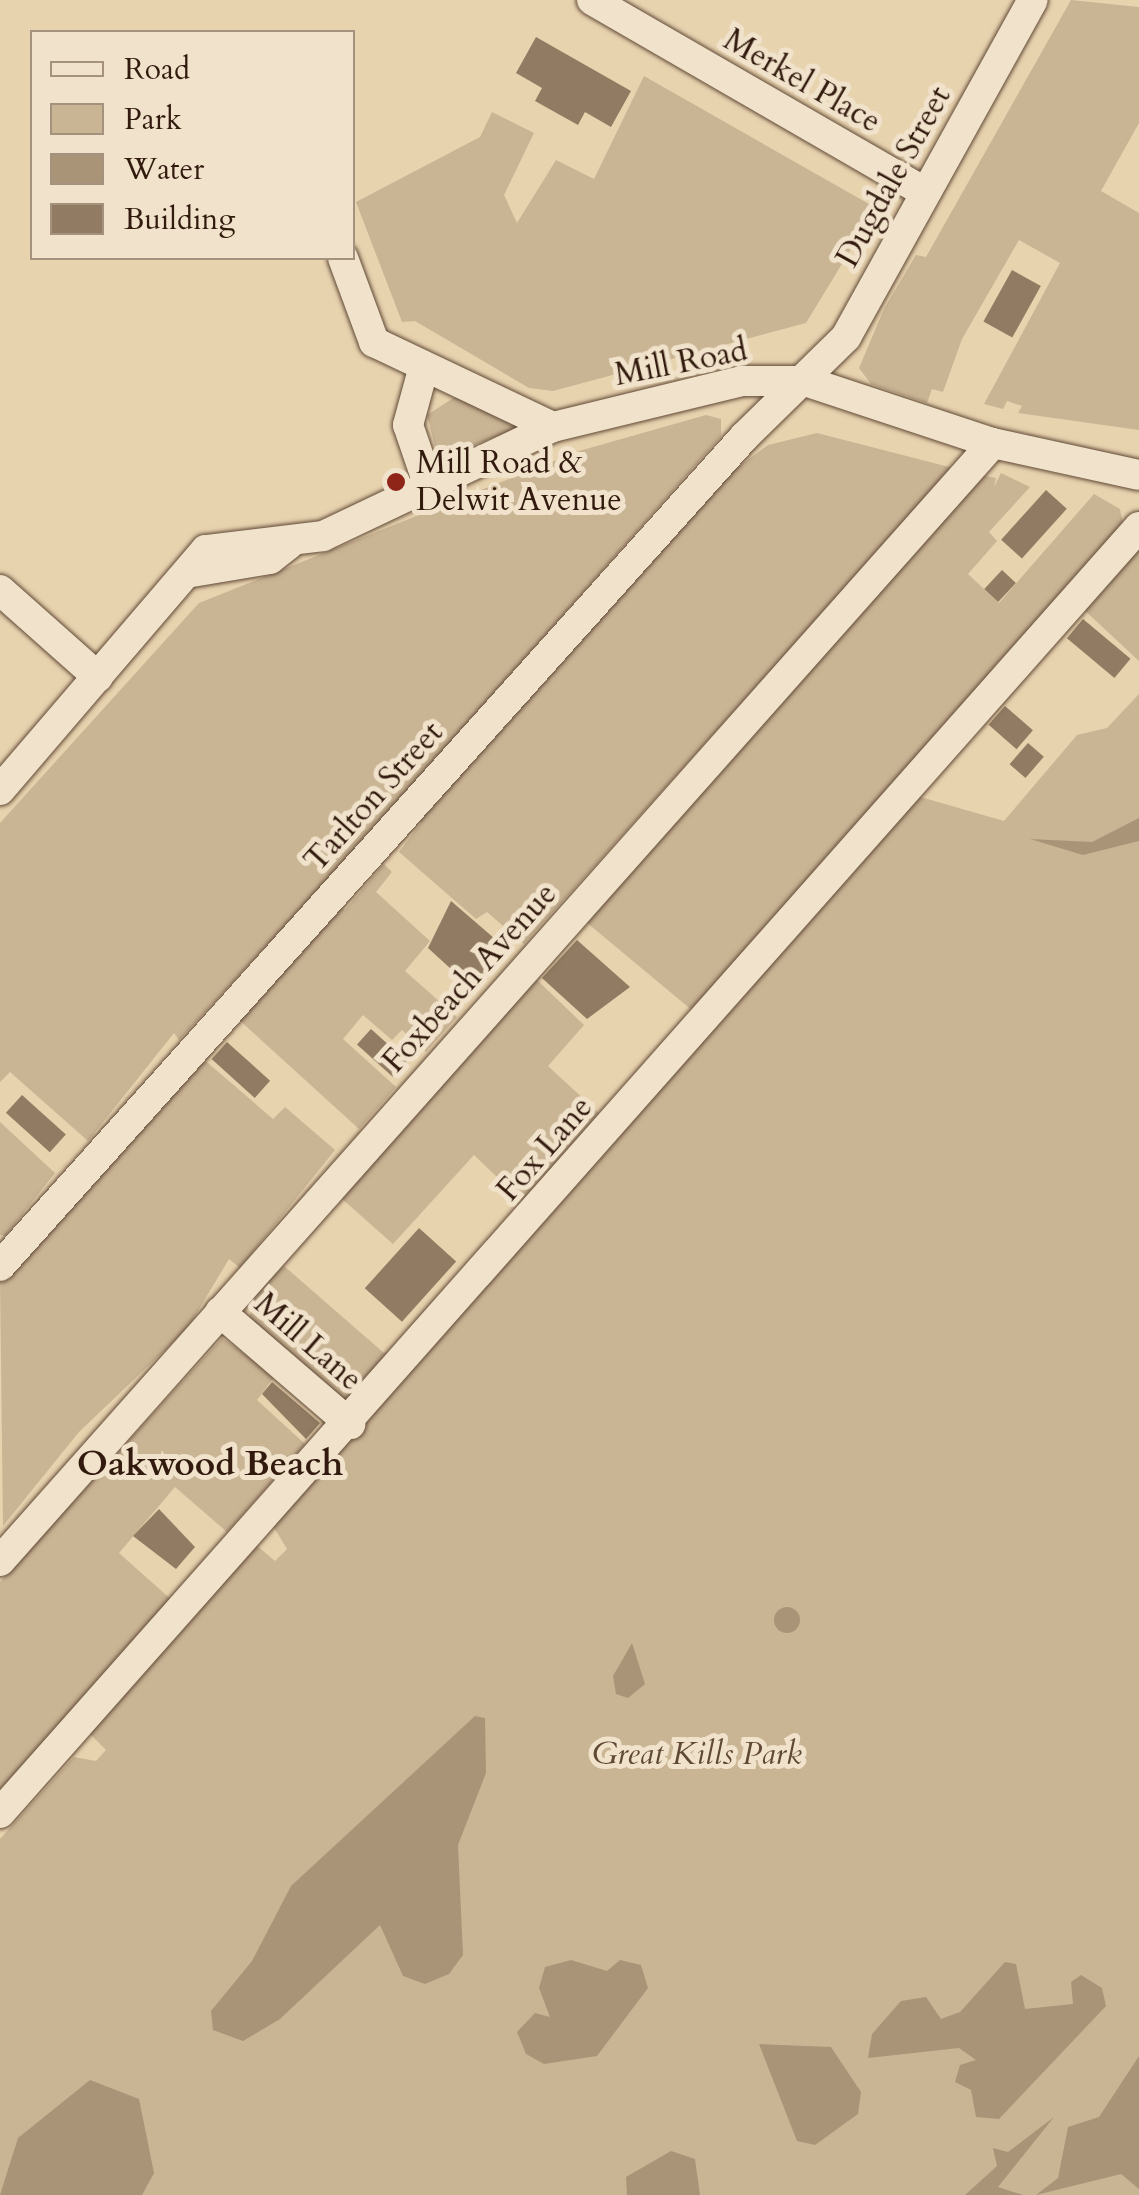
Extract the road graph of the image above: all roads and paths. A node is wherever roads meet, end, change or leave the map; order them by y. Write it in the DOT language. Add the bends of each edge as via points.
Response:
graph roads {
  1 [pos="592,0"];
  2 [pos="1033,0"];
  3 [pos="924,192"];
  4 [pos="344,260"];
  5 [pos="422,370"];
  6 [pos="805,382"];
  7 [pos="553,427"];
  8 [pos="993,442"];
  9 [pos="1139,475"];
  10 [pos="430,492"];
  11 [pos="1139,527"];
  12 [pos="289,544"];
  13 [pos="192,572"];
  14 [pos="0,590"];
  15 [pos="98,677"];
  16 [pos="0,790"];
  17 [pos="0,1266"];
  18 [pos="220,1312"];
  19 [pos="350,1424"];
  20 [pos="0,1561"];
  21 [pos="0,1813"];
  1 -- 3 [label="street, Merkel Place"];
  2 -- 3 [label="street, Dugdale Street"];
  3 -- 6 [label="street, Dugdale Street" via="846,336"];
  4 -- 5 [label="street" via="374,342"];
  5 -- 7 [label="street"];
  5 -- 10 [label="street" via="408,425"];
  6 -- 7 [label="street, Mill Road" via="742,381"];
  6 -- 8 [label="street, Mill Road"];
  6 -- 17 [label="street, Tarlton Street" via="731,452"];
  7 -- 10 [label="street, Mill Road"];
  8 -- 9 [label="street, Mill Road"];
  8 -- 18 [label="street, Foxbeach Avenue"];
  10 -- 12 [label="street, Mill Road"];
  11 -- 19 [label="street, Fox Lane"];
  12 -- 13 [label="street" via="248,564"];
  12 -- 13 [label="street" via="266,537 206,550"];
  13 -- 15 [label="street"];
  14 -- 15 [label="street"];
  15 -- 16 [label="street"];
  18 -- 19 [label="street, Mill Lane"];
  18 -- 20 [label="street, Foxbeach Avenue"];
  19 -- 21 [label="street, Fox Lane"];
}
